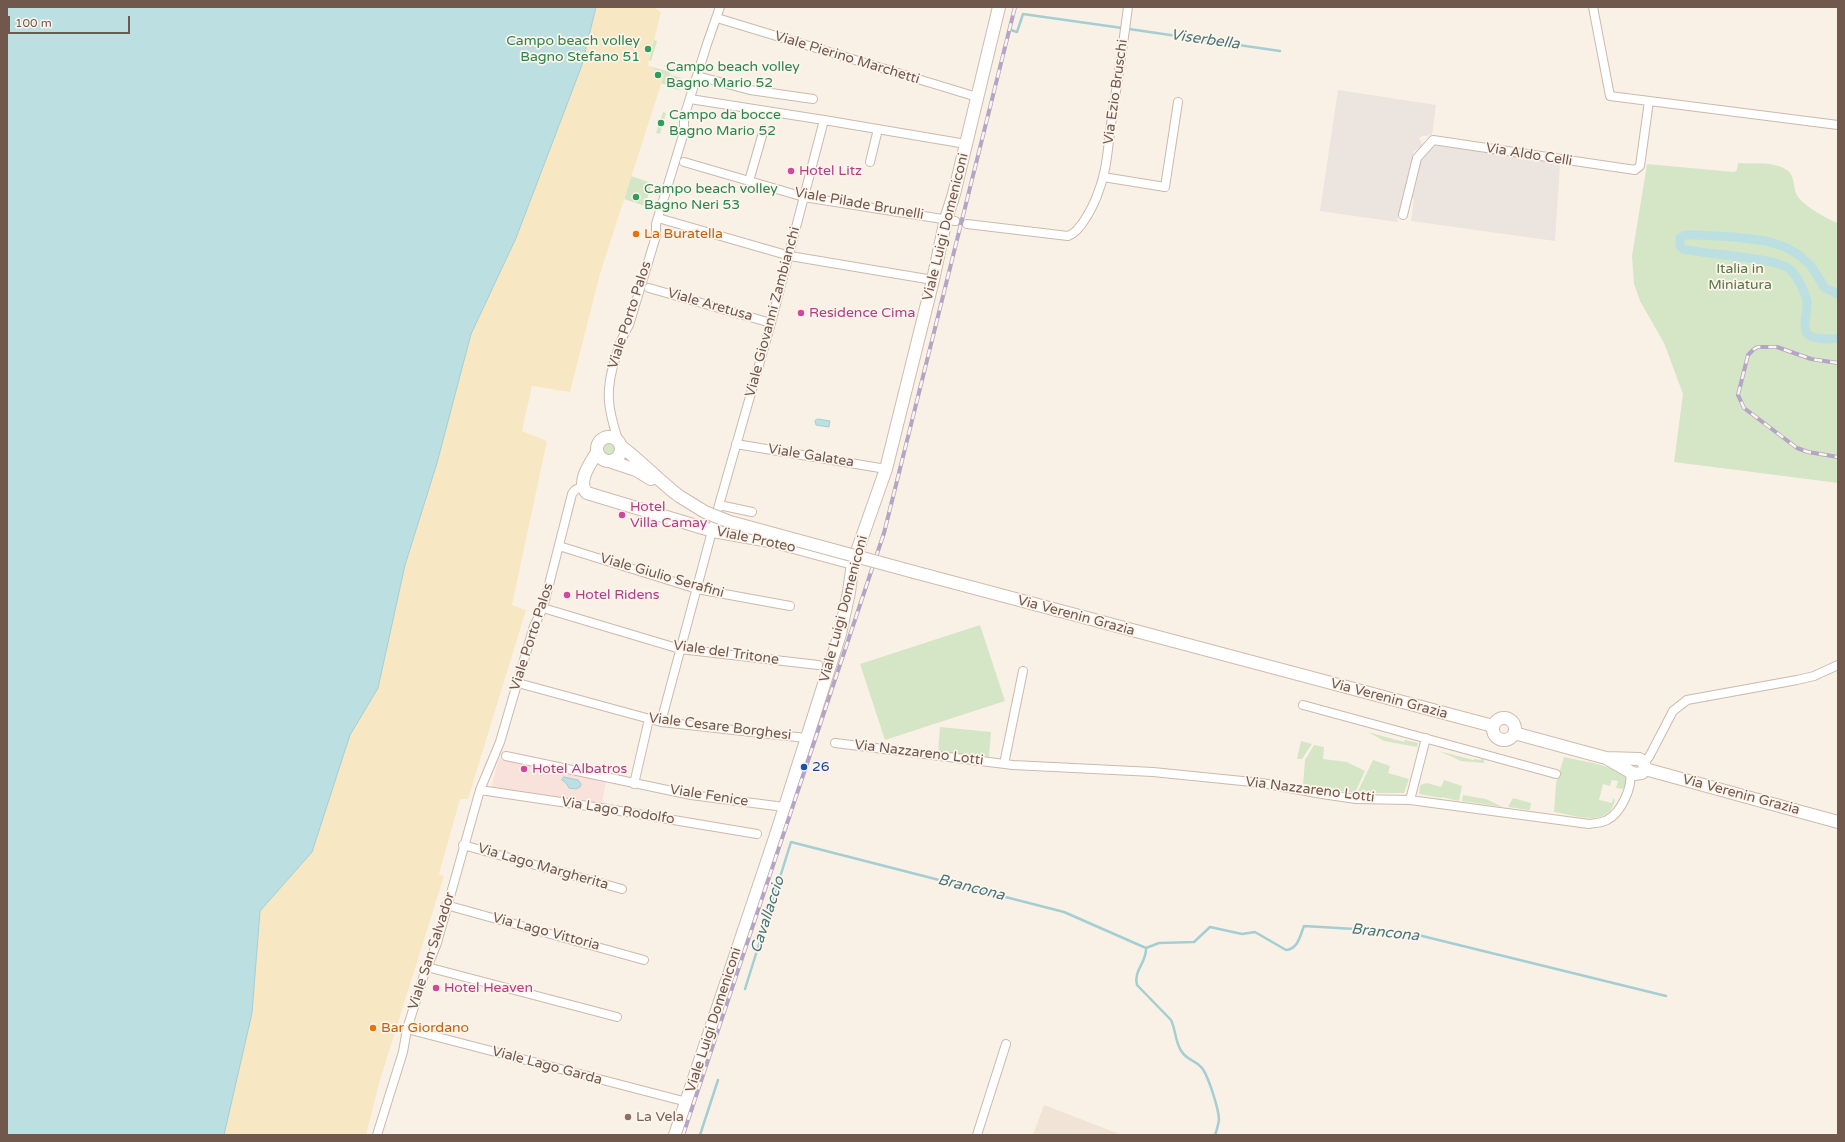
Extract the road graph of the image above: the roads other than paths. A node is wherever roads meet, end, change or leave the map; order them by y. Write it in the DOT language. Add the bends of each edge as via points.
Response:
graph roads {
  1 [pos="720,7"];
  2 [pos="999,7"];
  3 [pos="1128,7"];
  4 [pos="1593,7"];
  5 [pos="716,18"];
  6 [pos="697,76"];
  7 [pos="977,97"];
  8 [pos="690,99"];
  9 [pos="813,99"];
  10 [pos="1649,101"];
  11 [pos="1178,102"];
  12 [pos="824,120"];
  13 [pos="1838,125"];
  14 [pos="764,129"];
  15 [pos="878,129"];
  16 [pos="966,144"];
  17 [pos="684,162"];
  18 [pos="870,162"];
  19 [pos="1103,177"];
  20 [pos="749,181"];
  21 [pos="804,197"];
  22 [pos="1403,216"];
  23 [pos="658,218"];
  24 [pos="950,220"];
  25 [pos="967,224"];
  26 [pos="790,256"];
  27 [pos="934,280"];
  28 [pos="649,288"];
  29 [pos="772,323"];
  30 [pos="620,443"];
  31 [pos="736,444"];
  32 [pos="597,452"];
  33 [pos="610,462"];
  34 [pos="886,469"];
  35 [pos="584,481"];
  36 [pos="666,486"];
  37 [pos="719,504"];
  38 [pos="752,512"];
  39 [pos="713,531"];
  40 [pos="559,546"];
  41 [pos="853,563"];
  42 [pos="697,589"];
  43 [pos="790,606"];
  44 [pos="543,608"];
  45 [pos="680,649"];
  46 [pos="818,665"];
  47 [pos="1838,665"];
  48 [pos="1023,671"];
  49 [pos="518,682"];
  50 [pos="1303,705"];
  51 [pos="649,719"];
  52 [pos="661,722"];
  53 [pos="806,738"];
  54 [pos="1426,738"];
  55 [pos="835,743"];
  56 [pos="506,756"];
  57 [pos="1606,758"];
  58 [pos="1004,764"];
  59 [pos="1640,769"];
  60 [pos="1556,774"];
  61 [pos="634,784"];
  62 [pos="480,790"];
  63 [pos="1410,800"];
  64 [pos="784,807"];
  65 [pos="1838,822"];
  66 [pos="757,834"];
  67 [pos="464,845"];
  68 [pos="622,889"];
  69 [pos="446,905"];
  70 [pos="644,960"];
  71 [pos="427,967"];
  72 [pos="617,1018"];
  73 [pos="407,1029"];
  74 [pos="1006,1044"];
  75 [pos="687,1102"];
  76 [pos="378,1135"];
  77 [pos="675,1135"];
  78 [pos="977,1135"];
  1 -- 5 [label="street, Viale Porto Palos"];
  2 -- 7 [label="street, Viale Luigi Domeniconi"];
  3 -- 19 [label="street, Via Ezio Bruschi"];
  4 -- 10 [label="street" via="1610,96"];
  5 -- 6 [label="street, Viale Porto Palos"];
  5 -- 7 [label="street, Viale Pierino Marchetti"];
  6 -- 8 [label="street, Viale Porto Palos"];
  6 -- 9 [label="street" via="750,90"];
  7 -- 16 [label="street, Viale Luigi Domeniconi"];
  8 -- 12 [label="street"];
  8 -- 23 [label="street, Viale Porto Palos" via="684,117 684,132"];
  10 -- 13 [label="street"];
  10 -- 22 [label="street, Via Aldo Celli" via="1640,166 1635,170 1433,140 1417,158"];
  11 -- 19 [label="street" via="1165,187"];
  12 -- 15 [label="street"];
  12 -- 21 [label="street, Viale Giovanni Zambianchi"];
  14 -- 20 [label="street"];
  15 -- 16 [label="street"];
  15 -- 18 [label="street"];
  16 -- 24 [label="street, Viale Luigi Domeniconi"];
  17 -- 20 [label="street, Viale Pilade Brunelli"];
  19 -- 25 [label="street, Via Ezio Bruschi" via="1094,204 1073,234 1062,236"];
  20 -- 21 [label="street, Viale Pilade Brunelli"];
  21 -- 24 [label="street, Viale Pilade Brunelli"];
  21 -- 26 [label="street, Viale Giovanni Zambianchi"];
  23 -- 26 [label="street"];
  23 -- 30 [label="street, Viale Porto Palos" via="656,236 608,383 611,420"];
  24 -- 27 [label="street, Viale Luigi Domeniconi"];
  26 -- 27 [label="street"];
  26 -- 29 [label="street, Viale Giovanni Zambianchi"];
  27 -- 34 [label="street, Viale Luigi Domeniconi"];
  28 -- 29 [label="street, Viale Aretusa"];
  29 -- 31 [label="street, Viale Giovanni Zambianchi"];
  30 -- 32 [label="street" via="611,437 603,438 598,444"];
  30 -- 33 [label="street" via="621,454"];
  30 -- 36 [label="street, Via Verenin Grazia"];
  31 -- 34 [label="street, Viale Galatea"];
  31 -- 37 [label="street, Viale Giovanni Zambianchi"];
  32 -- 33 [label="street" via="601,459"];
  32 -- 35 [label="street"];
  33 -- 35 [label="street"];
  33 -- 36 [label="street, Via Verenin Grazia" via="636,470 659,485"];
  34 -- 41 [label="street, Viale Luigi Domeniconi"];
  35 -- 39 [label="street, Viale Proteo" via="587,493"];
  35 -- 40 [label="street, Viale Porto Palos" via="572,494"];
  36 -- 57 [label="street, Via Verenin Grazia, bridge" via="705,512 730,522 1493,726 1499,720 1507,719 1514,724 1514,733"];
  37 -- 38 [label="street"];
  37 -- 39 [label="street, Viale Giovanni Zambianchi"];
  39 -- 41 [label="street, Viale Proteo" via="775,542"];
  39 -- 42 [label="street, Viale Giovanni Zambianchi"];
  40 -- 42 [label="street, Viale Giulio Serafini"];
  40 -- 44 [label="street, Viale Porto Palos"];
  41 -- 53 [label="street, Viale Luigi Domeniconi" via="850,592 840,634"];
  42 -- 43 [label="street, Viale Giulio Serafini"];
  42 -- 45 [label="street, Viale Giovanni Zambianchi"];
  44 -- 45 [label="street, Viale del Tritone"];
  44 -- 49 [label="street, Viale Porto Palos" via="534,626"];
  45 -- 46 [label="street, Viale del Tritone"];
  45 -- 52 [label="street, Viale Giovanni Zambianchi"];
  47 -- 59 [label="street" via="1814,676 1797,680 1687,700 1673,711"];
  48 -- 58 [label="street, Via Nazzareno Lotti"];
  49 -- 51 [label="street, Viale Cesare Borghesi"];
  49 -- 62 [label="street, Viale Porto Palos" via="500,742"];
  50 -- 54 [label="street"];
  51 -- 52 [label="street, Viale Cesare Borghesi"];
  51 -- 61 [label="street"];
  52 -- 53 [label="street, Viale Cesare Borghesi"];
  53 -- 64 [label="street, Viale Luigi Domeniconi"];
  54 -- 60 [label="street"];
  54 -- 63 [label="street"];
  55 -- 58 [label="street, Via Nazzareno Lotti"];
  56 -- 61 [label="street, Viale Fenice"];
  57 -- 59 [label="street, Via Verenin Grazia"];
  57 -- 59 [label="street, Via Verenin Grazia" via="1639,759"];
  58 -- 63 [label="street, Via Nazzareno Lotti" via="1153,772 1262,783 1356,799"];
  59 -- 63 [label="street, Via Nazzareno Lotti" via="1613,816 1599,823 1589,824"];
  59 -- 65 [label="street, Via Verenin Grazia"];
  61 -- 64 [label="street, Viale Fenice" via="691,795"];
  62 -- 66 [label="street, Via Lago Rodolfo"];
  62 -- 67 [label="street, Viale San Salvador"];
  64 -- 75 [label="street, Viale Luigi Domeniconi"];
  67 -- 68 [label="street, Via Lago Margherita"];
  67 -- 69 [label="street, Viale San Salvador"];
  69 -- 70 [label="street, Via Lago Vittoria"];
  69 -- 71 [label="street, Viale San Salvador" via="437,943"];
  71 -- 72 [label="street"];
  71 -- 73 [label="street, Viale San Salvador"];
  73 -- 75 [label="street, Viale Lago Garda"];
  73 -- 76 [label="street, Viale San Salvador" via="403,1052"];
  74 -- 78 [label="street"];
  75 -- 77 [label="street, Viale Luigi Domeniconi"];
}
